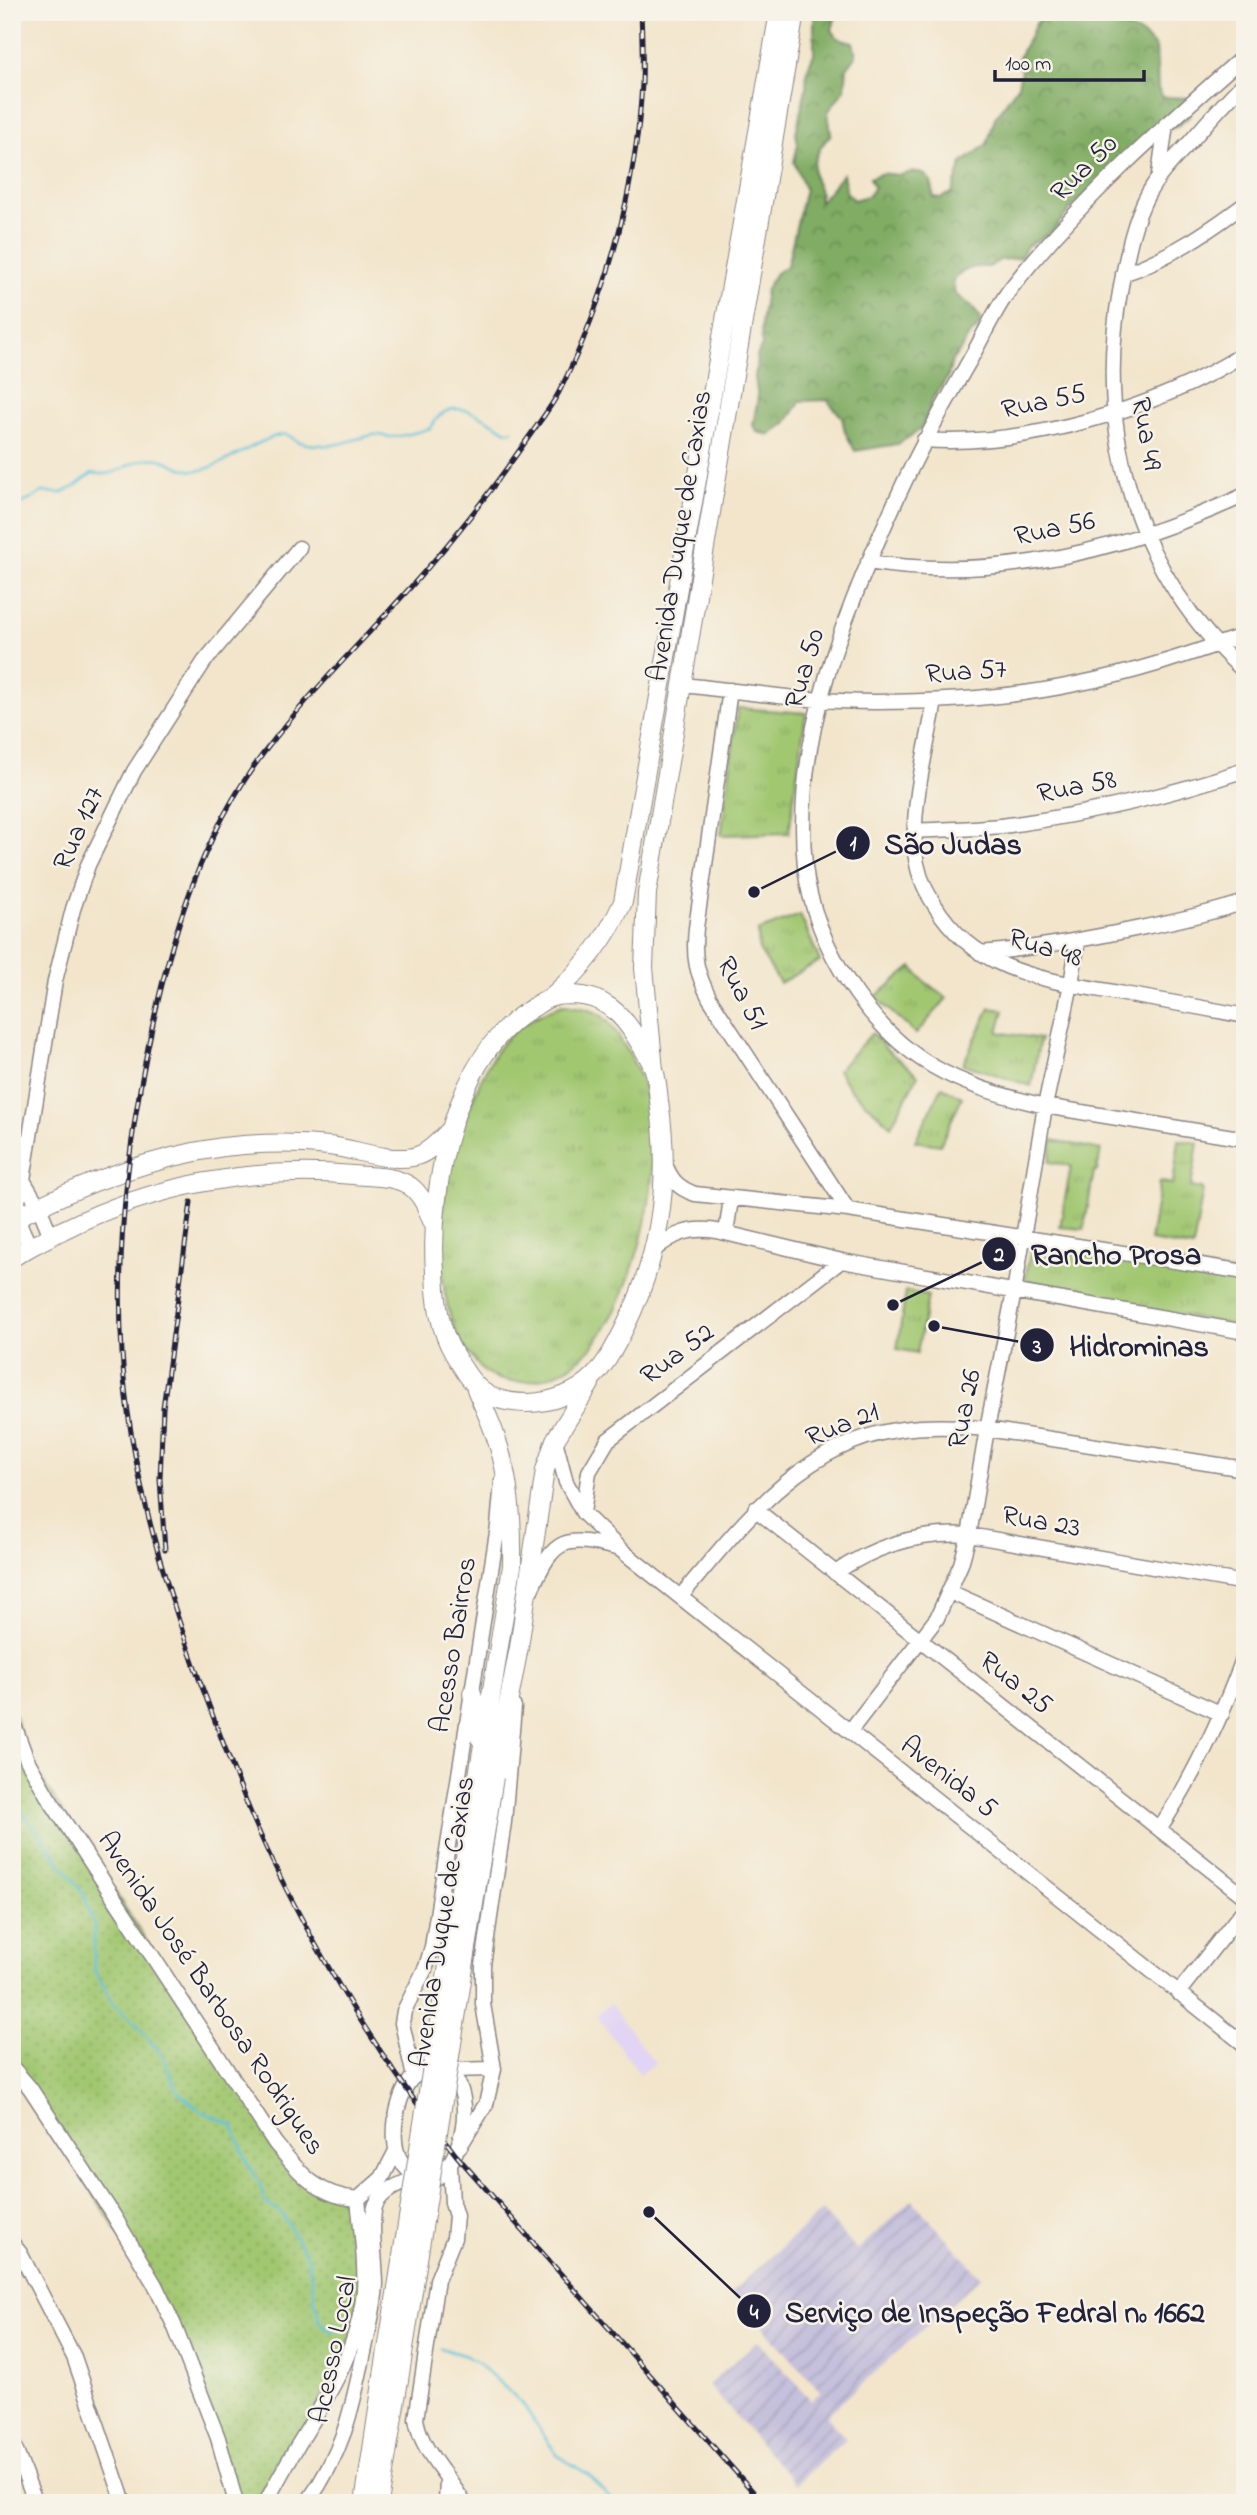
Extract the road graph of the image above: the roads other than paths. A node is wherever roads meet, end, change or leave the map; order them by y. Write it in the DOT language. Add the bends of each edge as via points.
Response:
graph roads {
  1 [pos="779,12"];
  2 [pos="795,12"];
  3 [pos="1245,55"];
  4 [pos="1242,91"];
  5 [pos="1166,124"];
  6 [pos="1158,176"];
  7 [pos="1245,204"];
  8 [pos="1123,274"];
  9 [pos="1245,353"];
  10 [pos="1114,413"];
  11 [pos="923,440"];
  12 [pos="1245,495"];
  13 [pos="1146,534"];
  14 [pos="299,548"];
  15 [pos="868,562"];
  16 [pos="1245,635"];
  17 [pos="1215,645"];
  18 [pos="1245,671"];
  19 [pos="684,685"];
  20 [pos="730,690"];
  21 [pos="821,699"];
  22 [pos="934,701"];
  23 [pos="1245,770"];
  24 [pos="915,831"];
  25 [pos="1245,902"];
  26 [pos="1078,940"];
  27 [pos="978,953"];
  28 [pos="1071,984"];
  29 [pos="551,997"];
  30 [pos="1245,1016"];
  31 [pos="654,1070"];
  32 [pos="1045,1106"];
  33 [pos="452,1129"];
  34 [pos="1245,1139"];
  35 [pos="664,1163"];
  36 [pos="23,1180"];
  37 [pos="731,1199"];
  38 [pos="39,1207"];
  39 [pos="848,1210"];
  40 [pos="14,1219"];
  41 [pos="434,1224"];
  42 [pos="726,1233"];
  43 [pos="51,1236"];
  44 [pos="1024,1236"];
  45 [pos="30,1246"];
  46 [pos="655,1249"];
  47 [pos="12,1258"];
  48 [pos="841,1261"];
  49 [pos="1245,1272"];
  50 [pos="1014,1292"];
  51 [pos="1245,1332"];
  52 [pos="595,1375"];
  53 [pos="476,1389"];
  54 [pos="987,1429"];
  55 [pos="555,1440"];
  56 [pos="503,1462"];
  57 [pos="1245,1469"];
  58 [pos="755,1509"];
  59 [pos="583,1513"];
  60 [pos="969,1535"];
  61 [pos="621,1550"];
  62 [pos="835,1573"];
  63 [pos="1245,1583"];
  64 [pos="950,1592"];
  65 [pos="680,1597"];
  66 [pos="525,1604"];
  67 [pos="921,1641"];
  68 [pos="519,1647"];
  69 [pos="1245,1654"];
  70 [pos="472,1693"];
  71 [pos="1222,1714"];
  72 [pos="12,1720"];
  73 [pos="850,1731"];
  74 [pos="483,1750"];
  75 [pos="486,1777"];
  76 [pos="1159,1829"];
  77 [pos="1245,1896"];
  78 [pos="1245,1908"];
  79 [pos="1178,1993"];
  80 [pos="1245,2045"];
  81 [pos="12,2067"];
  82 [pos="494,2069"];
  83 [pos="448,2070"];
  84 [pos="414,2077"];
  85 [pos="460,2146"];
  86 [pos="396,2151"];
  87 [pos="450,2165"];
  88 [pos="423,2179"];
  89 [pos="358,2199"];
  90 [pos="452,2203"];
  91 [pos="12,2243"];
  92 [pos="12,2441"];
  93 [pos="447,2479"];
  94 [pos="372,2498"];
  95 [pos="36,2503"];
  96 [pos="124,2503"];
  97 [pos="236,2503"];
  98 [pos="266,2503"];
  99 [pos="307,2503"];
  100 [pos="446,2503"];
  101 [pos="464,2503"];
  1 -- 29 [label="main road, Avenida Duque de Caxias" via="623,902 593,956"];
  2 -- 19 [label="main road, Avenida Duque de Caxias"];
  3 -- 5 [label="street, Rua 50"];
  4 -- 6 [label="street"];
  5 -- 6 [label="street"];
  5 -- 11 [label="street, Rua 50" via="1077,209 1008,292"];
  6 -- 8 [label="street, Rua 49" via="1141,209"];
  7 -- 8 [label="street" via="1169,256"];
  8 -- 10 [label="street, Rua 49" via="1112,354"];
  9 -- 10 [label="street, Rua 55" via="1175,390"];
  10 -- 11 [label="street, Rua 55" via="986,440"];
  10 -- 13 [label="street, Rua 49" via="1124,472"];
  11 -- 15 [label="street, Rua 50"];
  12 -- 13 [label="street, Rua 56"];
  13 -- 15 [label="street, Rua 56" via="997,567 923,568"];
  13 -- 17 [label="street, Rua 49" via="1177,593"];
  14 -- 36 [label="street, Rua 127" via="204,662 134,771 88,865 55,981"];
  15 -- 21 [label="street, Rua 50"];
  16 -- 17 [label="street, Rua 57"];
  17 -- 18 [label="street, Rua 49"];
  17 -- 22 [label="street, Rua 57" via="1077,684"];
  19 -- 20 [label="street, Rua 57"];
  19 -- 31 [label="main road, Avenida Duque de Caxias" via="647,893 644,968"];
  20 -- 21 [label="street, Rua 57"];
  20 -- 39 [label="street, Rua 51" via="695,940 698,975"];
  21 -- 22 [label="street, Rua 57"];
  21 -- 32 [label="street, Rua 50" via="806,784 805,869 824,937 840,970 888,1034 919,1058 982,1090"];
  22 -- 24 [label="street, Rua 48"];
  23 -- 24 [label="street, Rua 58" via="1096,811 1013,824"];
  24 -- 27 [label="street, Rua 48" via="925,889 945,923"];
  25 -- 26 [label="street"];
  26 -- 27 [label="street"];
  26 -- 28 [label="street, Rua 26"];
  27 -- 28 [label="street, Rua 48" via="1016,971"];
  28 -- 30 [label="street, Rua 48"];
  28 -- 32 [label="street, Rua 26"];
  29 -- 31 [label="main road" via="584,995 612,1007 627,1023"];
  29 -- 33 [label="main road, Avenida Duque de Caxias" via="523,1013 492,1045 459,1105"];
  31 -- 35 [label="main road, Avenida Duque de Caxias"];
  32 -- 34 [label="street, Rua 50"];
  32 -- 44 [label="street, Rua 26"];
  33 -- 38 [label="main road" via="413,1157 288,1143 222,1147 96,1180"];
  33 -- 41 [label="main road, Avenida Duque de Caxias" via="444,1152"];
  35 -- 37 [label="street" via="683,1190"];
  35 -- 46 [label="main road, Avenida Duque de Caxias"];
  36 -- 38 [label="street"];
  36 -- 40 [label="street, Rua 127"];
  37 -- 39 [label="street"];
  37 -- 42 [label="street"];
  38 -- 40 [label="main road"];
  38 -- 43 [label="street"];
  39 -- 44 [label="street"];
  40 -- 45 [label="street"];
  41 -- 43 [label="main road" via="422,1199 393,1178 302,1173 245,1176 171,1189 126,1201"];
  41 -- 53 [label="main road, Avenida Duque de Caxias" via="441,1322 449,1345"];
  42 -- 46 [label="street" via="689,1230"];
  42 -- 48 [label="street"];
  43 -- 45 [label="main road"];
  44 -- 49 [label="street"];
  44 -- 50 [label="street, Rua 26"];
  45 -- 47 [label="main road"];
  46 -- 52 [label="main road, Avenida Duque de Caxias" via="632,1313"];
  48 -- 50 [label="street"];
  48 -- 59 [label="street, Rua 52" via="608,1440 589,1472"];
  50 -- 51 [label="street"];
  50 -- 54 [label="street, Rua 26"];
  52 -- 53 [label="main road" via="569,1394 537,1403 516,1403"];
  52 -- 55 [label="main road, Avenida Duque de Caxias"];
  53 -- 56 [label="main road, Avenida Duque de Caxias"];
  54 -- 57 [label="street, Rua 21"];
  54 -- 58 [label="street, Rua 21" via="925,1427 869,1436 812,1462"];
  54 -- 60 [label="street, Rua 26"];
  55 -- 59 [label="street, Avenida 5" via="566,1482"];
  55 -- 66 [label="main road, Avenida Duque de Caxias" via="545,1470"];
  56 -- 70 [label="street, Acesso Bairros" via="498,1526"];
  56 -- 74 [label="main road, Avenida Duque de Caxias" via="512,1566"];
  58 -- 62 [label="street, Rua 25"];
  58 -- 65 [label="street, Rua 21"];
  59 -- 61 [label="street, Avenida 5"];
  60 -- 62 [label="street, Rua 23" via="926,1535 900,1541"];
  60 -- 63 [label="street, Rua 23"];
  60 -- 64 [label="street, Rua 26"];
  61 -- 65 [label="street, Avenida 5"];
  61 -- 66 [label="street, Avenida 5" via="572,1540 560,1545 549,1555"];
  62 -- 67 [label="street, Rua 25"];
  64 -- 67 [label="street, Rua 26"];
  64 -- 71 [label="street"];
  65 -- 73 [label="street, Avenida 5"];
  66 -- 68 [label="main road, Avenida Duque de Caxias"];
  67 -- 73 [label="street, Rua 26"];
  67 -- 76 [label="street, Rua 25"];
  68 -- 75 [label="main road, Avenida Duque de Caxias"];
  68 -- 82 [label="street" via="504,1822 483,1965 483,2004"];
  69 -- 71 [label="street"];
  70 -- 74 [label="main road"];
  70 -- 84 [label="street, Acesso Bairros" via="432,1947 402,2023"];
  71 -- 76 [label="street"];
  72 -- 89 [label="street, Avenida José Barbosa Rodrigues" via="48,1797 275,2143 307,2179 328,2194"];
  73 -- 79 [label="street, Avenida 5"];
  74 -- 75 [label="main road, Avenida Duque de Caxias"];
  75 -- 94 [label="main road, Avenida Duque de Caxias, bridge"];
  76 -- 77 [label="street, Rua 25"];
  78 -- 79 [label="street"];
  79 -- 80 [label="street, Avenida 5"];
  81 -- 97 [label="street" via="114,2216 155,2285 218,2438"];
  82 -- 83 [label="street"];
  82 -- 85 [label="street" via="486,2104"];
  83 -- 84 [label="street" via="423,2070"];
  83 -- 85 [label="street" via="463,2104"];
  84 -- 86 [label="street" via="396,2112"];
  85 -- 87 [label="street"];
  86 -- 88 [label="street" via="401,2162"];
  86 -- 89 [label="street" via="382,2178"];
  87 -- 88 [label="street"];
  87 -- 90 [label="street"];
  88 -- 90 [label="street"];
  88 -- 99 [label="street, Acesso Local" via="390,2188 376,2203 372,2222 376,2288 351,2415 339,2449"];
  89 -- 98 [label="street" via="364,2260 356,2329 334,2386"];
  90 -- 93 [label="street" via="454,2238 437,2280 416,2419 425,2449"];
  91 -- 96 [label="street" via="74,2357"];
  92 -- 95 [label="street"];
  93 -- 100 [label="street"];
  93 -- 101 [label="street"];
}
